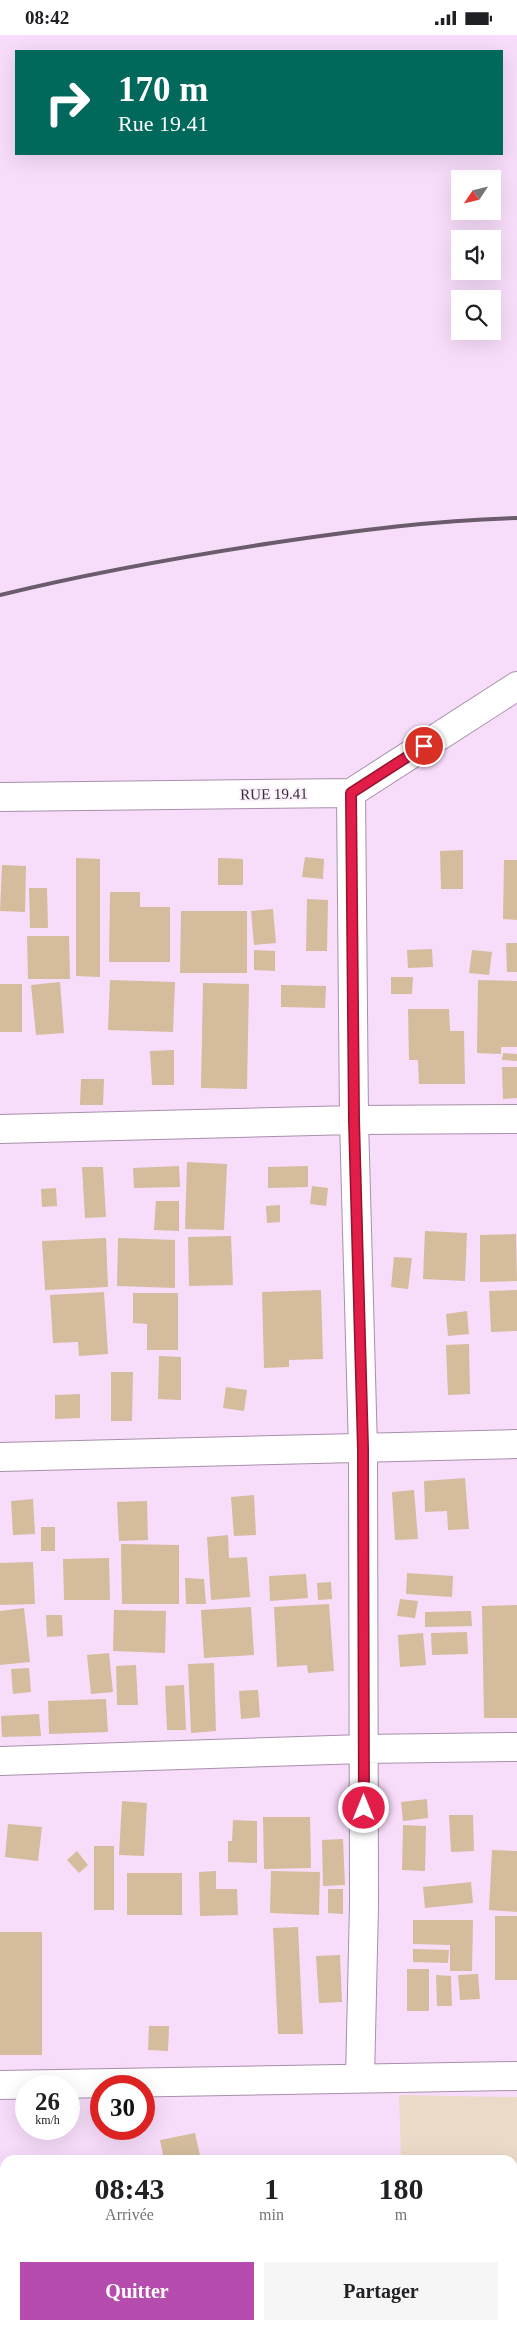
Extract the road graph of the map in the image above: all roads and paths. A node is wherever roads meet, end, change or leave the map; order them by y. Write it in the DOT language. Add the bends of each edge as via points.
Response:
graph roads {
  1 [pos="517,686"];
  2 [pos="351,793"];
  3 [pos="0,797"];
  4 [pos="517,1119"];
  5 [pos="354,1120"];
  6 [pos="0,1129"];
  7 [pos="517,1444"];
  8 [pos="363,1449"];
  9 [pos="0,1457"];
  10 [pos="517,1747"];
  11 [pos="363,1749"];
  12 [pos="0,1761"];
  13 [pos="517,2076"];
  14 [pos="360,2078"];
  15 [pos="0,2085"];
  1 -- 2 [label="street"];
  2 -- 3 [label="street, RUE 19.41"];
  2 -- 5 [label="street"];
  4 -- 5 [label="street"];
  5 -- 6 [label="street"];
  5 -- 8 [label="street"];
  7 -- 8 [label="street"];
  8 -- 9 [label="street"];
  8 -- 11 [label="street"];
  10 -- 11 [label="street"];
  11 -- 12 [label="street"];
  11 -- 14 [label="street"];
  13 -- 14 [label="street"];
  14 -- 15 [label="street"];
}
